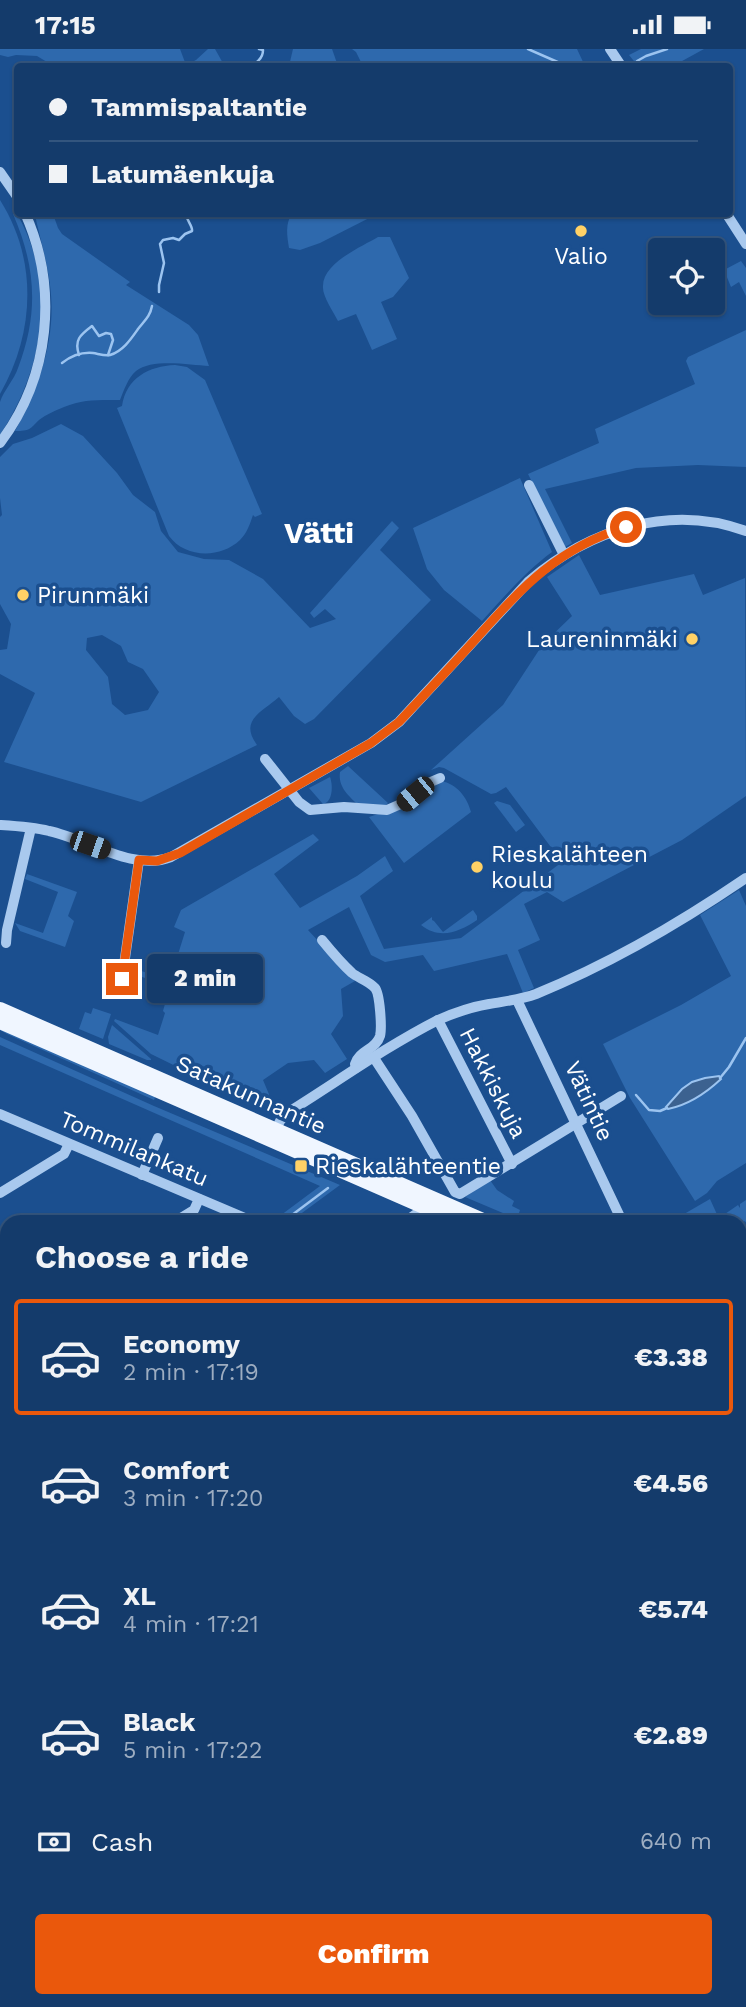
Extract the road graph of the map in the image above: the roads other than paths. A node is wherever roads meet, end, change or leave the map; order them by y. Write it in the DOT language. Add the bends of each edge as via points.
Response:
graph roads {
  1 [pos="0,172"];
  2 [pos="14,192"];
  3 [pos="27,217"];
  4 [pos="729,217"];
  5 [pos="746,244"];
  6 [pos="0,443"];
  7 [pos="529,485"];
  8 [pos="746,531"];
  9 [pos="564,555"];
  10 [pos="265,759"];
  11 [pos="440,778"];
  12 [pos="290,790"];
  13 [pos="0,825"];
  14 [pos="31,828"];
  15 [pos="139,860"];
  16 [pos="746,878"];
  17 [pos="321,940"];
  18 [pos="6,943"];
  19 [pos="122,979"];
  20 [pos="517,1000"];
  21 [pos="0,1009"];
  22 [pos="438,1020"];
  23 [pos="0,1022"];
  24 [pos="374,1058"];
  25 [pos="356,1068"];
  26 [pos="621,1096"];
  27 [pos="0,1114"];
  28 [pos="576,1122"];
  29 [pos="273,1136"];
  30 [pos="158,1138"];
  31 [pos="69,1144"];
  32 [pos="512,1164"];
  33 [pos="142,1175"];
  34 [pos="0,1193"];
  35 [pos="199,1199"];
  36 [pos="430,1204"];
  37 [pos="186,1215"];
  38 [pos="238,1215"];
  39 [pos="415,1215"];
  40 [pos="447,1215"];
  41 [pos="466,1215"];
  42 [pos="619,1215"];
  1 -- 2 [label="street"];
  3 -- 6 [label="street" via="44,282 44,335 33,384"];
  4 -- 5 [label="street"];
  7 -- 9 [label="street"];
  8 -- 9 [label="street" via="704,521 659,521 614,531"];
  9 -- 12 [label="street" via="529,582 399,722"];
  10 -- 12 [label="street"];
  11 -- 12 [label="street" via="392,809 310,810"];
  12 -- 15 [label="street" via="171,857"];
  13 -- 14 [label="street"];
  14 -- 15 [label="street"];
  14 -- 18 [label="street"];
  15 -- 19 [label="street"];
  16 -- 20 [label="street" via="624,952"];
  17 -- 25 [label="street" via="348,970 377,990 379,1038 359,1055"];
  20 -- 22 [label="street"];
  20 -- 28 [label="street, Vätintie"];
  21 -- 29 [label="main road, Satakunnantie"];
  22 -- 24 [label="street"];
  22 -- 32 [label="street, Hakkiskuja"];
  23 -- 29 [label="main road, Satakunnantie"];
  24 -- 25 [label="street"];
  24 -- 32 [label="street" via="455,1192 460,1194"];
  25 -- 29 [label="street" via="283,1117"];
  26 -- 28 [label="street"];
  27 -- 31 [label="street, Tommilankatu"];
  28 -- 32 [label="street"];
  28 -- 42 [label="street, Vätintie"];
  29 -- 36 [label="main road, Satakunnantie"];
  30 -- 33 [label="street"];
  31 -- 33 [label="street, Tommilankatu"];
  31 -- 34 [label="street" via="64,1154"];
  33 -- 35 [label="street, Tommilankatu"];
  35 -- 37 [label="street"];
  35 -- 38 [label="street, Tommilankatu"];
  36 -- 39 [label="street"];
  36 -- 40 [label="main road, Satakunnantie"];
  36 -- 41 [label="main road, Satakunnantie"];
}
